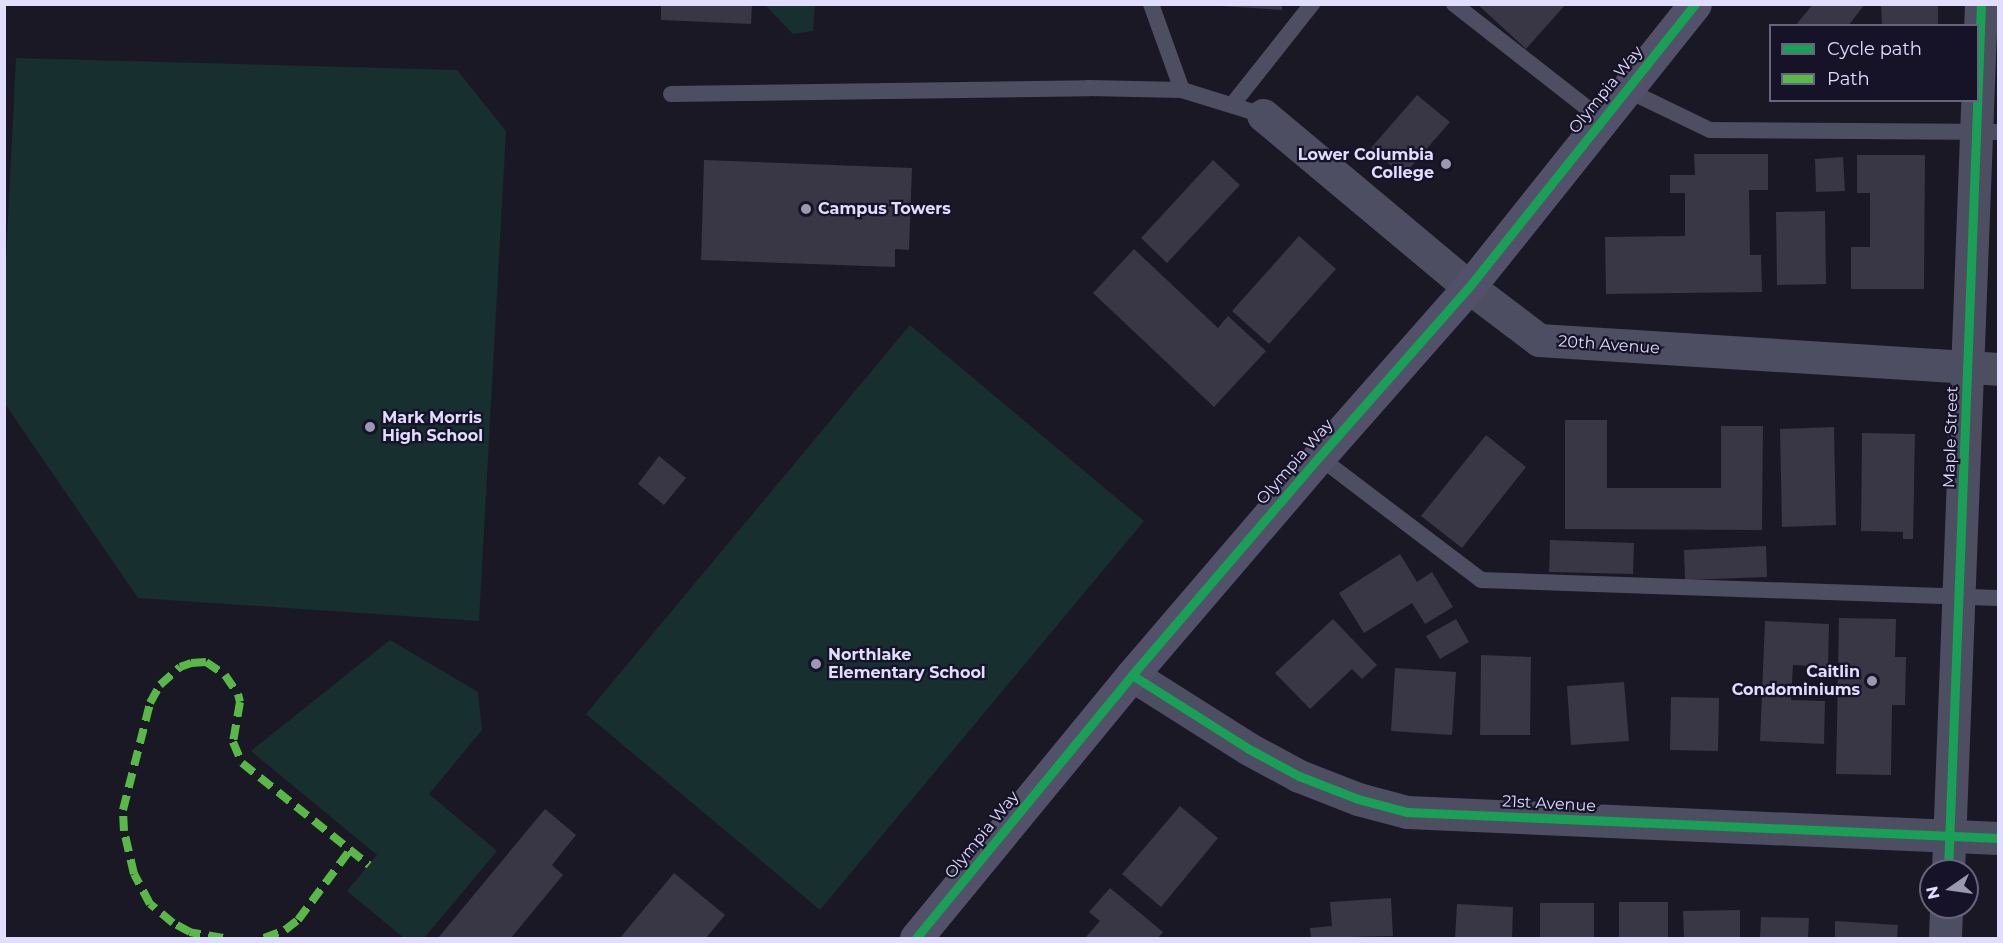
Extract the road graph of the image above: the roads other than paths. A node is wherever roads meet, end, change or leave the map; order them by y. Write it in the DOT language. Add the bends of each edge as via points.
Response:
graph roads {
  1 [pos="1151,4"];
  2 [pos="1312,4"];
  3 [pos="1454,4"];
  4 [pos="1695,4"];
  5 [pos="1981,4"];
  6 [pos="1625,89"];
  7 [pos="1182,90"];
  8 [pos="671,94"];
  9 [pos="1232,105"];
  10 [pos="1263,115"];
  11 [pos="1601,119"];
  12 [pos="1988,131"];
  13 [pos="1469,287"];
  14 [pos="1984,368"];
  15 [pos="1318,457"];
  16 [pos="1959,596"];
  17 [pos="1998,597"];
  18 [pos="1132,675"];
  19 [pos="1949,837"];
  20 [pos="1998,838"];
  21 [pos="1948,859"];
  22 [pos="1946,919"];
  23 [pos="916,939"];
  24 [pos="1945,939"];
  1 -- 7 [label="lane"];
  2 -- 9 [label="lane"];
  3 -- 11 [label="lane"];
  4 -- 6 [label="street, Olympia Way"];
  5 -- 12 [label="street, Maple Street"];
  6 -- 11 [label="street, Olympia Way"];
  6 -- 12 [label="lane" via="1710,130"];
  7 -- 8 [label="lane"];
  7 -- 9 [label="lane"];
  9 -- 10 [label="lane"];
  10 -- 13 [label="street, 20th Avenue"];
  11 -- 13 [label="street, Olympia Way"];
  12 -- 14 [label="street, Maple Street"];
  13 -- 14 [label="street, 20th Avenue" via="1539,340"];
  13 -- 15 [label="street, Olympia Way"];
  14 -- 16 [label="street, Maple Street"];
  15 -- 16 [label="lane" via="1481,580"];
  15 -- 18 [label="street, Olympia Way"];
  16 -- 17 [label="lane"];
  16 -- 19 [label="street, Maple Street"];
  18 -- 19 [label="street, 21st Avenue" via="1299,776 1358,799 1407,812"];
  18 -- 23 [label="street, Olympia Way"];
  19 -- 20 [label="street, 21st Avenue"];
  19 -- 21 [label="street, Maple Street"];
  22 -- 24 [label="street"];
}
